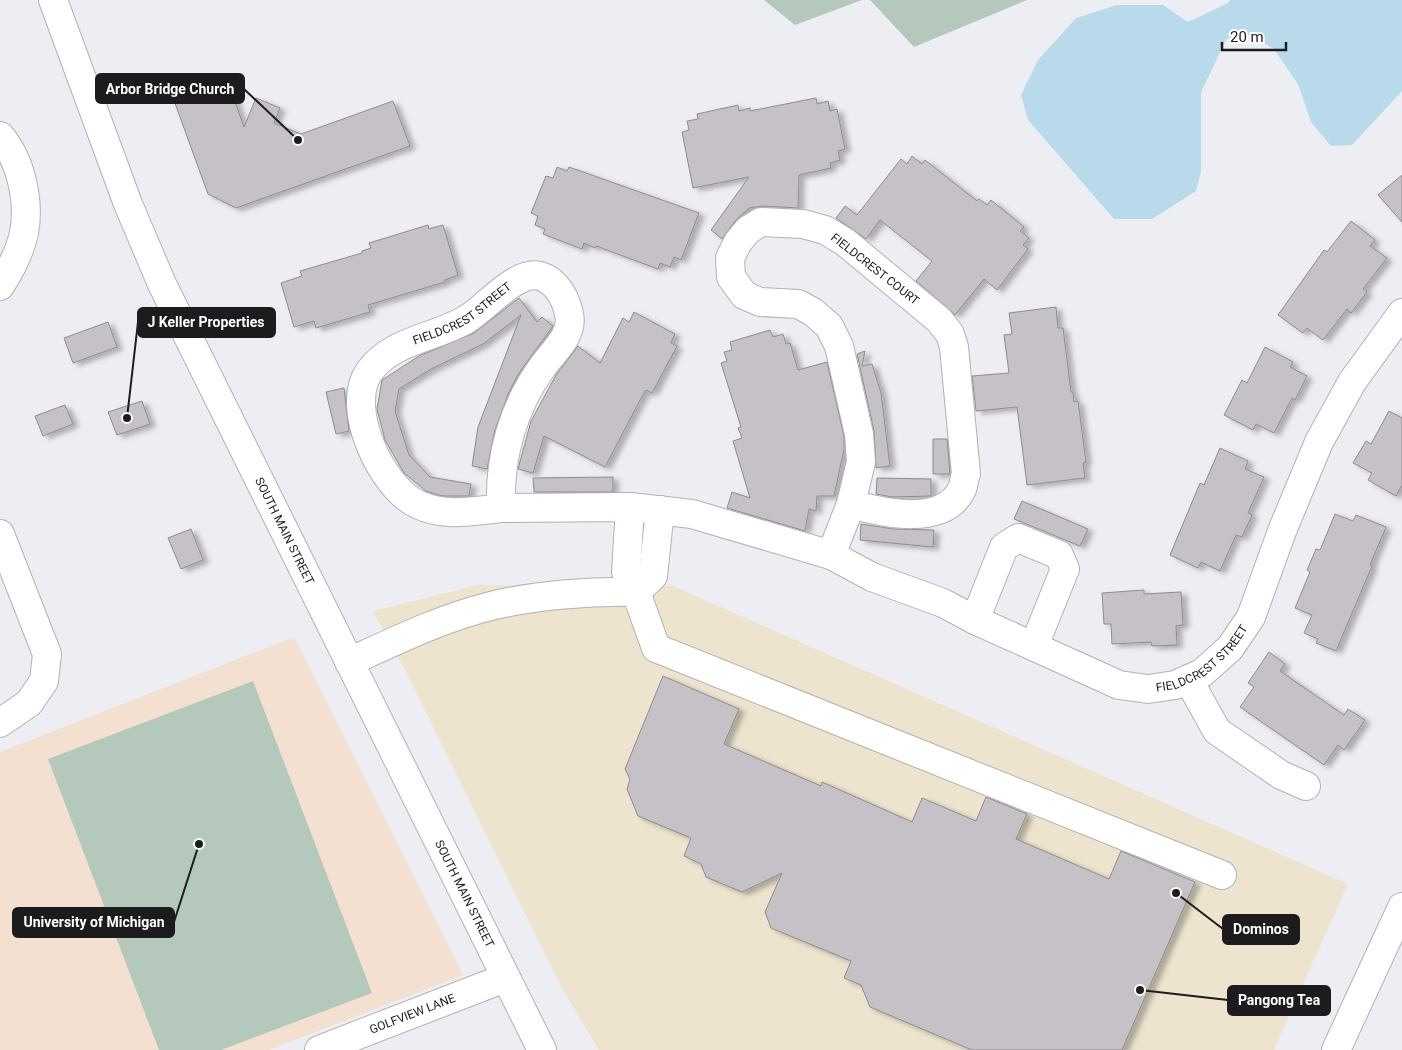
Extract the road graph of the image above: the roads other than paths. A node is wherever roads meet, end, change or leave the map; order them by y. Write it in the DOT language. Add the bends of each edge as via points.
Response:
graph roads {
  1 [pos="53,0"];
  2 [pos="0,136"];
  3 [pos="0,286"];
  4 [pos="1402,313"];
  5 [pos="851,504"];
  6 [pos="500,508"];
  7 [pos="630,508"];
  8 [pos="660,510"];
  9 [pos="0,534"];
  10 [pos="831,556"];
  11 [pos="8,579"];
  12 [pos="636,592"];
  13 [pos="975,620"];
  14 [pos="1034,646"];
  15 [pos="349,662"];
  16 [pos="1188,680"];
  17 [pos="0,723"];
  18 [pos="1306,786"];
  19 [pos="1222,875"];
  20 [pos="1402,907"];
  21 [pos="505,978"];
  22 [pos="319,1050"];
  23 [pos="542,1050"];
  24 [pos="1336,1050"];
  1 -- 15 [label="street, SOUTH MAIN STREET" via="128,204 162,284"];
  2 -- 3 [label="street" via="14,158 26,212 19,249"];
  4 -- 16 [label="street, FIELDCREST STREET" via="1352,382 1327,427 1282,531 1251,617 1230,648 1202,673"];
  5 -- 5 [label="street, FIELDCREST COURT" via="861,462 859,434 839,346 829,326 798,304 760,302 744,295 731,277 730,258 738,242 761,222 802,224 825,230 932,314 950,334 966,474 962,489 949,505 931,514 878,512"];
  5 -- 10 [label="street, FIELDCREST COURT"];
  6 -- 6 [label="street, FIELDCREST STREET" via="465,513 440,511 418,505 401,494 379,465 363,420 360,405 363,384 385,355 468,318 522,278 540,276 559,290 570,317 561,345 524,396 512,424 500,484"];
  6 -- 7 [label="street, FIELDCREST STREET"];
  7 -- 8 [label="street, FIELDCREST STREET"];
  7 -- 12 [label="street" via="626,572"];
  8 -- 10 [label="street" via="692,514"];
  8 -- 12 [label="street" via="653,576"];
  9 -- 11 [label="street"];
  10 -- 13 [label="street, FIELDCREST STREET"];
  11 -- 17 [label="street" via="46,654 44,681 30,703"];
  12 -- 15 [label="street" via="585,593 492,606 413,633"];
  12 -- 19 [label="street" via="656,648"];
  13 -- 14 [label="street, FIELDCREST STREET"];
  13 -- 14 [label="street" via="1004,547 1018,538 1060,555 1065,569"];
  14 -- 16 [label="street, FIELDCREST STREET" via="1119,685 1148,689 1175,686"];
  15 -- 21 [label="street, SOUTH MAIN STREET"];
  16 -- 18 [label="street" via="1216,731 1282,775"];
  20 -- 24 [label="street"];
  21 -- 22 [label="street, GOLFVIEW LANE"];
  21 -- 23 [label="street, SOUTH MAIN STREET"];
}
